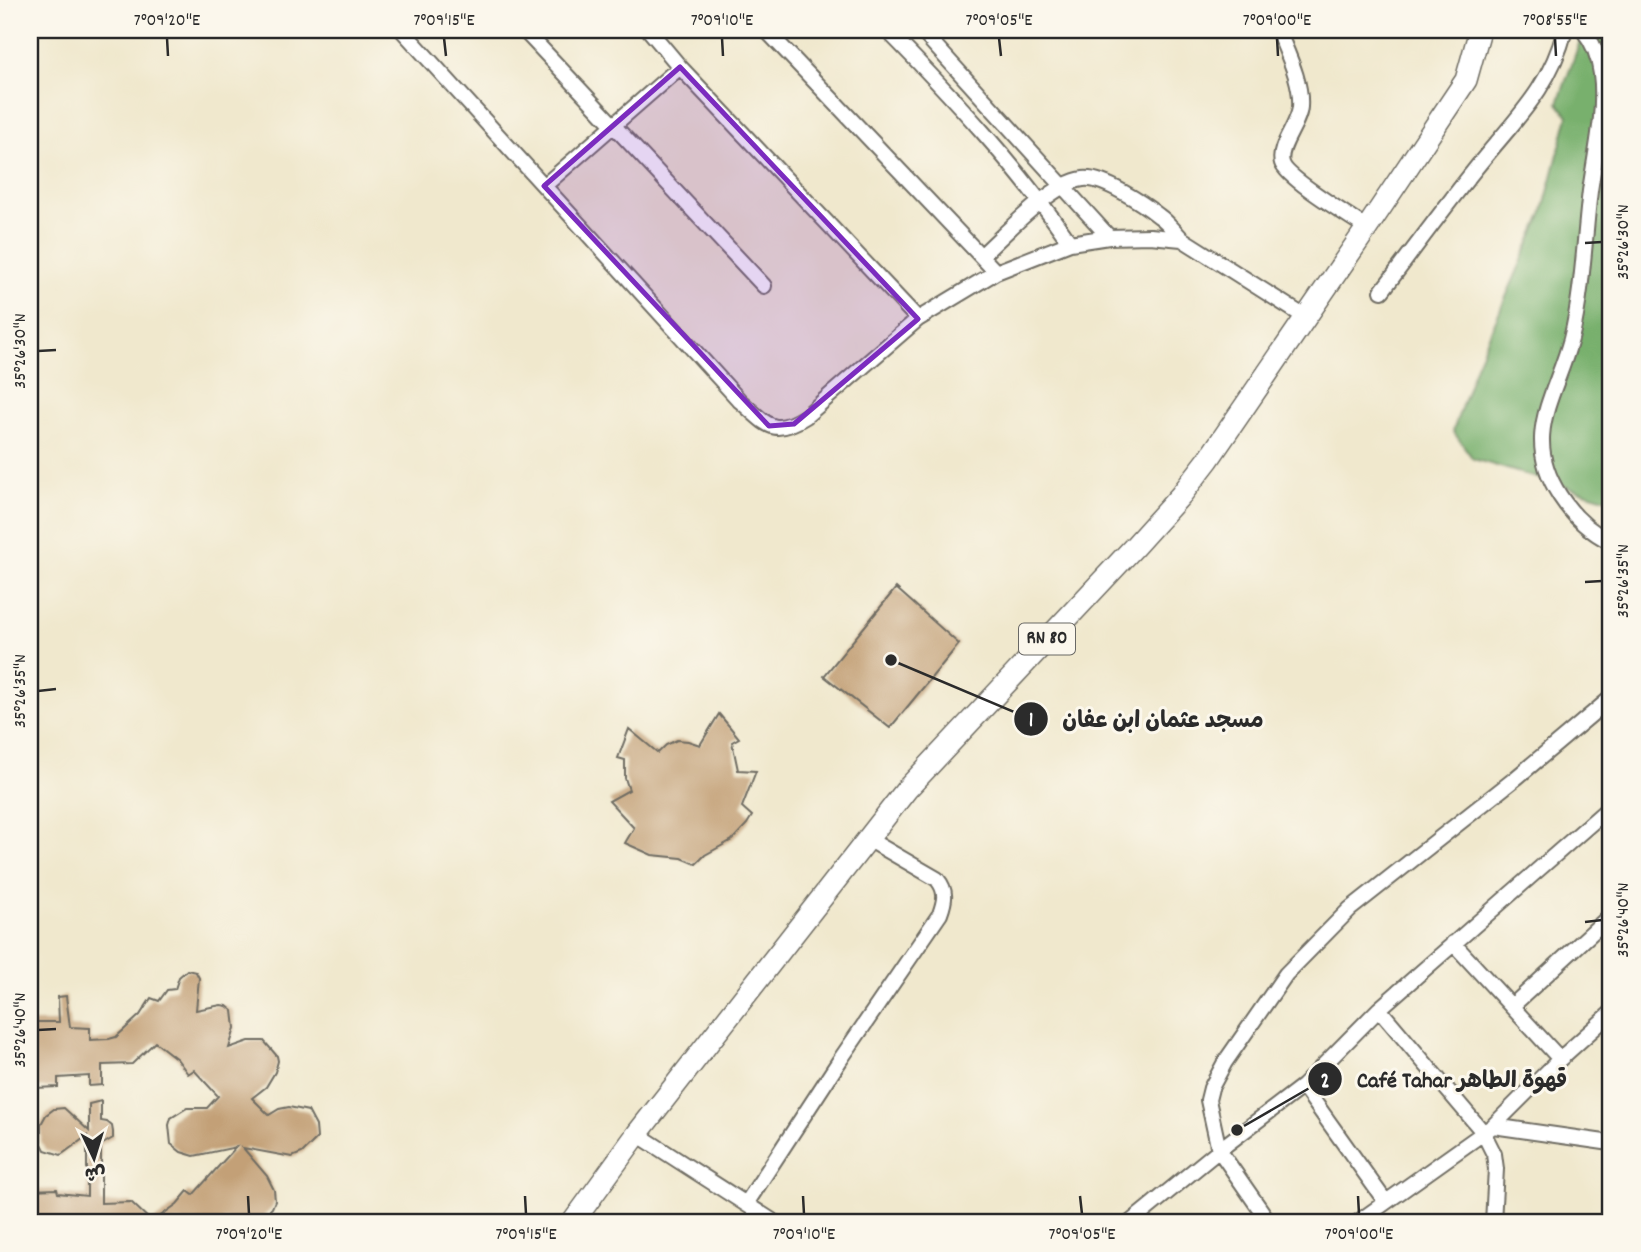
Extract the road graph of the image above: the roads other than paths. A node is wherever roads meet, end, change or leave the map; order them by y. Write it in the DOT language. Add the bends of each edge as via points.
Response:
graph roads {
  1 [pos="402,30"];
  2 [pos="524,30"];
  3 [pos="649,30"];
  4 [pos="766,30"];
  5 [pos="887,30"];
  6 [pos="921,30"];
  7 [pos="1278,30"];
  8 [pos="1480,30"];
  9 [pos="1564,30"];
  10 [pos="1583,30"];
  11 [pos="680,67"];
  12 [pos="613,127"];
  13 [pos="544,186"];
  14 [pos="1064,186"];
  15 [pos="1041,201"];
  16 [pos="1367,228"];
  17 [pos="1110,237"];
  18 [pos="1182,239"];
  19 [pos="1070,243"];
  20 [pos="981,256"];
  21 [pos="996,272"];
  22 [pos="764,286"];
  23 [pos="1382,291"];
  24 [pos="1305,317"];
  25 [pos="918,319"];
  26 [pos="1611,542"];
  27 [pos="1611,698"];
  28 [pos="1611,806"];
  29 [pos="868,839"];
  30 [pos="1611,915"];
  31 [pos="1454,943"];
  32 [pos="1512,1006"];
  33 [pos="1379,1009"];
  34 [pos="1611,1013"];
  35 [pos="1560,1059"];
  36 [pos="1303,1086"];
  37 [pos="1488,1129"];
  38 [pos="637,1134"];
  39 [pos="1611,1143"];
  40 [pos="1219,1150"];
  41 [pos="1385,1201"];
  42 [pos="746,1204"];
  43 [pos="573,1222"];
  44 [pos="774,1222"];
  45 [pos="1130,1222"];
  46 [pos="1269,1222"];
  47 [pos="1358,1222"];
  48 [pos="1493,1222"];
  1 -- 13 [label="street"];
  2 -- 12 [label="street"];
  3 -- 11 [label="street"];
  4 -- 20 [label="street"];
  5 -- 15 [label="street"];
  6 -- 14 [label="street"];
  7 -- 16 [label="street" via="1301,110 1282,153 1283,167"];
  8 -- 16 [label="main road, RN 80" via="1466,80"];
  9 -- 23 [label="street" via="1552,67 1532,102"];
  10 -- 26 [label="street" via="1596,55 1602,93 1571,339 1546,409 1541,438 1543,462 1564,502 1586,527"];
  11 -- 12 [label="street"];
  11 -- 25 [label="street"];
  12 -- 13 [label="street"];
  12 -- 22 [label="street"];
  13 -- 25 [label="street" via="740,401 769,426 781,428 806,416"];
  14 -- 15 [label="street"];
  14 -- 17 [label="street"];
  14 -- 18 [label="street" via="1097,180 1162,217"];
  15 -- 19 [label="street"];
  15 -- 20 [label="street"];
  16 -- 24 [label="main road, RN 80"];
  17 -- 18 [label="street"];
  17 -- 19 [label="street"];
  18 -- 24 [label="street"];
  19 -- 21 [label="street"];
  20 -- 21 [label="street"];
  21 -- 25 [label="street"];
  24 -- 29 [label="main road, RN 80" via="1181,495 907,789"];
  27 -- 40 [label="street" via="1350,909 1286,974 1211,1088 1209,1111"];
  28 -- 31 [label="street"];
  29 -- 38 [label="main road, RN 80"];
  29 -- 42 [label="street" via="937,879 944,887 940,914"];
  30 -- 32 [label="street"];
  31 -- 32 [label="street"];
  31 -- 33 [label="street"];
  32 -- 35 [label="street"];
  33 -- 36 [label="street"];
  33 -- 37 [label="street"];
  34 -- 35 [label="street"];
  35 -- 37 [label="street"];
  36 -- 40 [label="street"];
  36 -- 41 [label="street"];
  37 -- 39 [label="street"];
  37 -- 41 [label="street"];
  37 -- 48 [label="street" via="1496,1169"];
  38 -- 42 [label="street"];
  38 -- 43 [label="main road, RN 80"];
  40 -- 45 [label="street"];
  40 -- 46 [label="street"];
  41 -- 47 [label="street"];
  42 -- 44 [label="street"];
}
